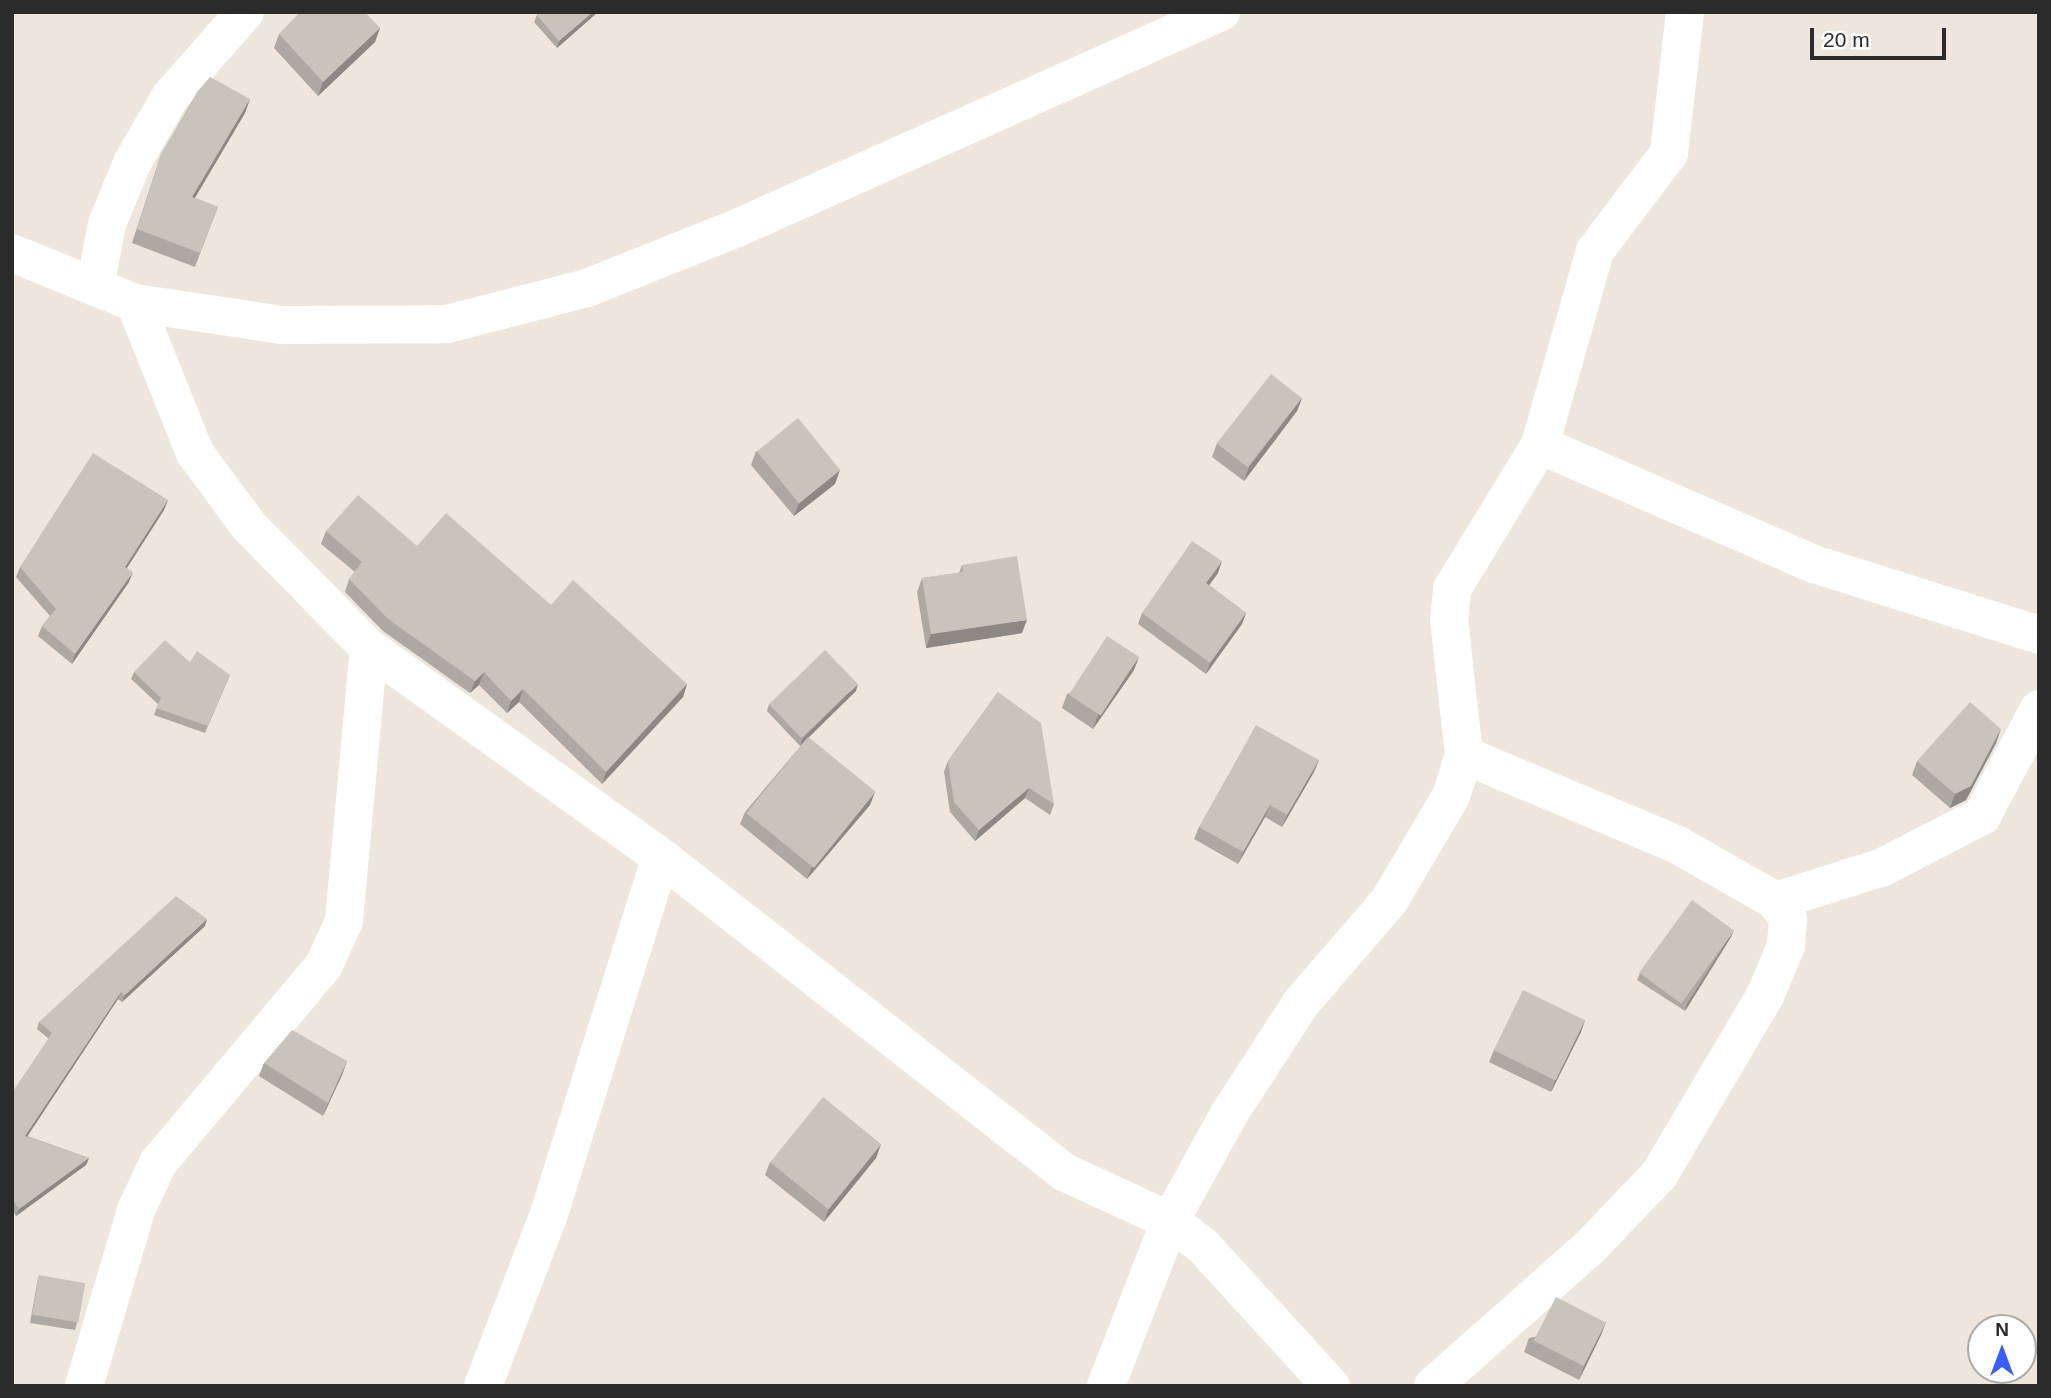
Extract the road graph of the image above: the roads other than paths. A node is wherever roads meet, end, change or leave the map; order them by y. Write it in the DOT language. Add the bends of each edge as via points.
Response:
graph roads {
  1 [pos="245,12"];
  2 [pos="1685,12"];
  3 [pos="1202,16"];
  4 [pos="12,253"];
  5 [pos="94,287"];
  6 [pos="135,303"];
  7 [pos="1540,445"];
  8 [pos="2039,635"];
  9 [pos="369,648"];
  10 [pos="2039,709"];
  11 [pos="1464,755"];
  12 [pos="662,857"];
  13 [pos="1776,901"];
  14 [pos="1170,1221"];
  15 [pos="85,1386"];
  16 [pos="483,1386"];
  17 [pos="1107,1386"];
  18 [pos="1331,1386"];
  19 [pos="1433,1386"];
  1 -- 5 [label="street" via="170,97 132,163 107,224"];
  2 -- 7 [label="street" via="1669,153 1595,251"];
  3 -- 6 [label="street" via="737,228 587,288 506,310 447,324 283,325"];
  4 -- 5 [label="street"];
  5 -- 6 [label="street"];
  6 -- 9 [label="street" via="195,453 248,525"];
  7 -- 8 [label="street" via="1814,564"];
  7 -- 11 [label="street" via="1463,561 1448,602"];
  9 -- 12 [label="street"];
  9 -- 15 [label="street" via="344,921 324,965 158,1163 136,1210"];
  10 -- 13 [label="street" via="1982,816 1883,867"];
  11 -- 13 [label="street" via="1678,845"];
  11 -- 14 [label="street" via="1423,849 1389,901 1300,1003"];
  12 -- 14 [label="street" via="1065,1172"];
  12 -- 16 [label="street" via="548,1217"];
  13 -- 19 [label="street" via="1788,919 1781,958 1715,1089 1660,1175 1588,1249"];
  14 -- 17 [label="street"];
  14 -- 18 [label="street" via="1246,1286"];
}
